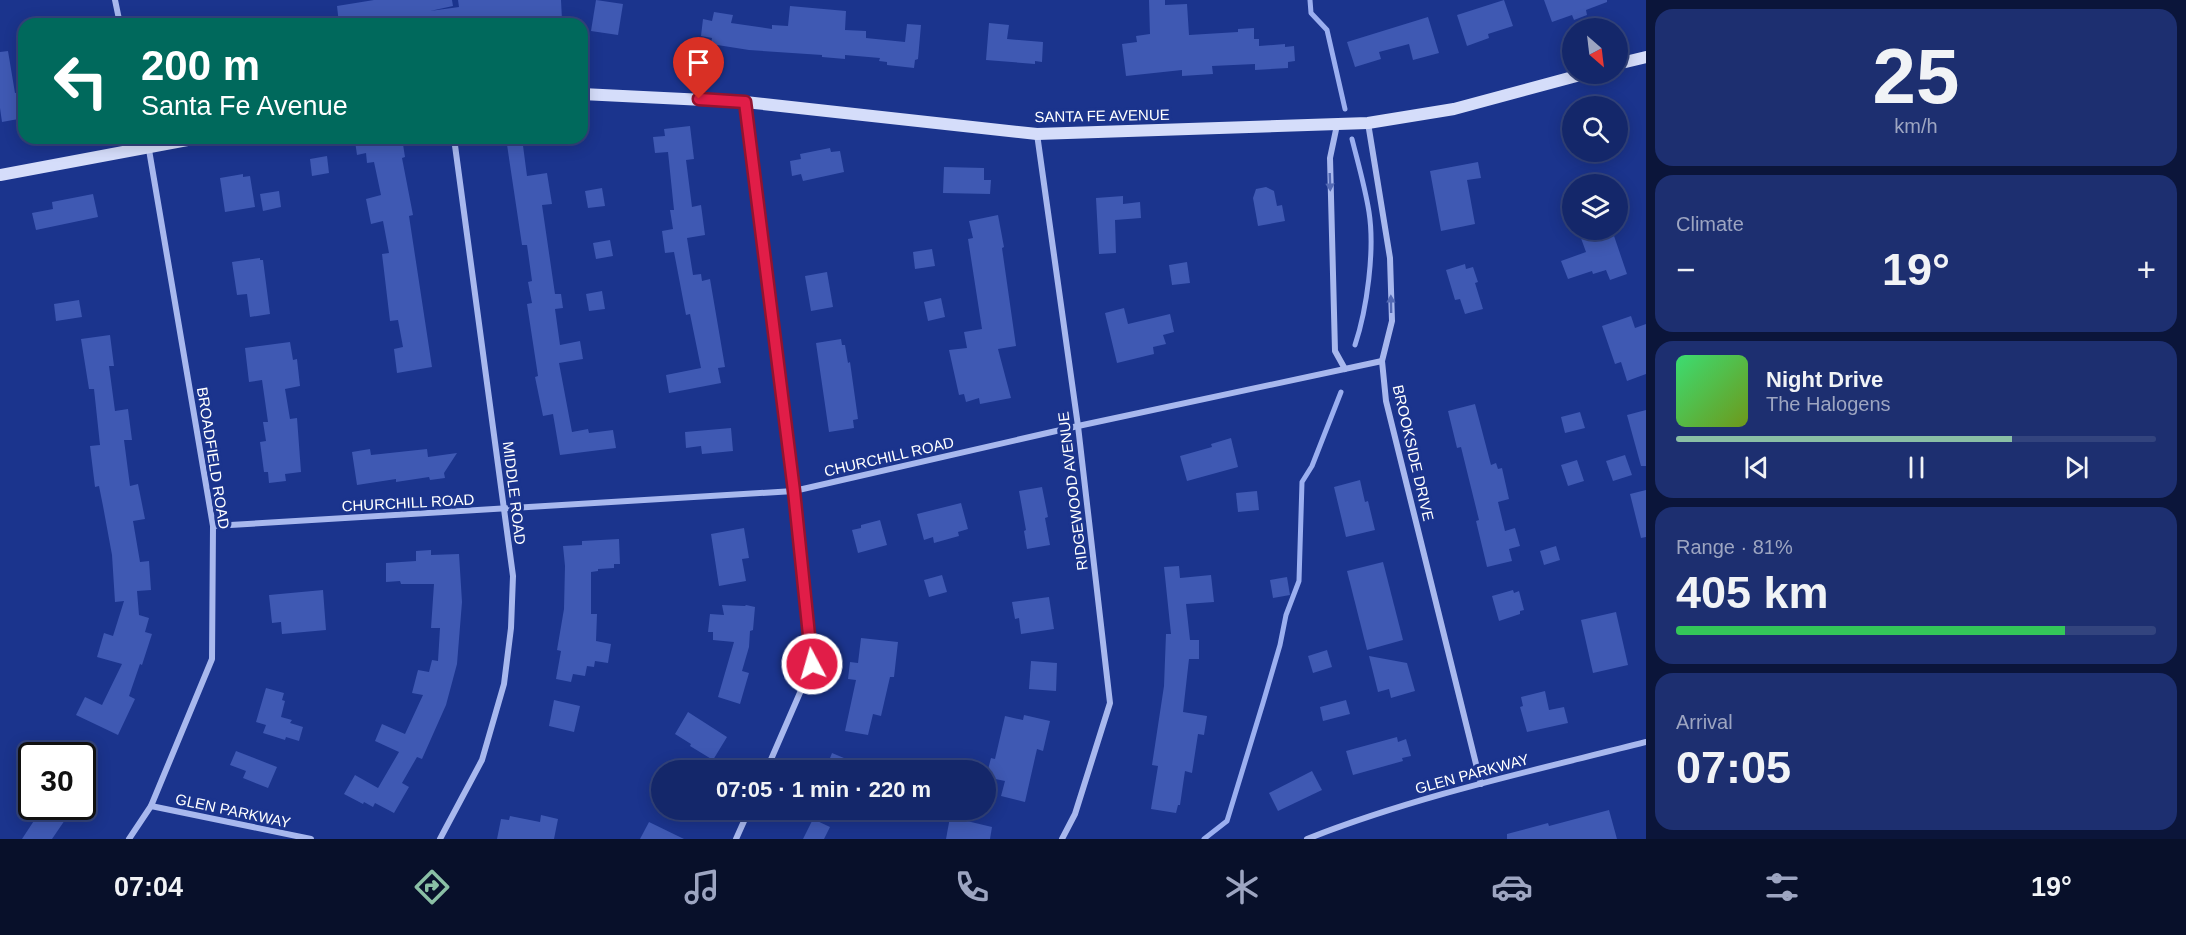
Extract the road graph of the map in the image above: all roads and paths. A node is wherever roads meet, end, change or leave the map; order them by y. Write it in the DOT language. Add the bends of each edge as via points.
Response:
graph roads {
  1 [pos="115,0"];
  2 [pos="119,18"];
  3 [pos="1646,57"];
  4 [pos="1628,61"];
  5 [pos="1562,80"];
  6 [pos="588,94"];
  7 [pos="745,102"];
  8 [pos="1368,123"];
  9 [pos="1337,124"];
  10 [pos="1037,134"];
  11 [pos="143,144"];
  12 [pos="148,144"];
  13 [pos="455,144"];
  14 [pos="0,175"];
  15 [pos="1382,361"];
  16 [pos="1345,369"];
  17 [pos="1077,426"];
  18 [pos="794,491"];
  19 [pos="504,509"];
  20 [pos="213,526"];
  21 [pos="1646,742"];
  22 [pos="771,760"];
  23 [pos="1481,784"];
  24 [pos="151,806"];
  25 [pos="745,820"];
  26 [pos="129,839"];
  27 [pos="311,839"];
  28 [pos="440,839"];
  29 [pos="736,839"];
  30 [pos="1062,839"];
  31 [pos="1307,839"];
  1 -- 2 [label="street"];
  3 -- 4 [label="main road"];
  5 -- 8 [label="main road, SANTA FE AVENUE" via="1454,109"];
  6 -- 7 [label="main road, SANTA FE AVENUE"];
  7 -- 10 [label="main road, SANTA FE AVENUE"];
  7 -- 18 [label="street"];
  8 -- 9 [label="main road, SANTA FE AVENUE"];
  15 -- 8 [label="street, BROOKSIDE DRIVE, one-way" via="1392,321 1390,258"];
  9 -- 10 [label="main road, SANTA FE AVENUE"];
  9 -- 16 [label="street, one-way" via="1329,158 1335,351"];
  10 -- 17 [label="street, RIDGEWOOD AVENUE"];
  11 -- 14 [label="main road"];
  12 -- 20 [label="street, BROADFIELD ROAD"];
  13 -- 19 [label="street, MIDDLE ROAD"];
  15 -- 16 [label="street, CHURCHILL ROAD"];
  15 -- 23 [label="street, BROOKSIDE DRIVE" via="1386,401"];
  16 -- 17 [label="street, CHURCHILL ROAD"];
  17 -- 18 [label="street, CHURCHILL ROAD"];
  17 -- 30 [label="street, RIDGEWOOD AVENUE" via="1110,703 1075,814"];
  18 -- 19 [label="street, CHURCHILL ROAD"];
  18 -- 22 [label="street" via="812,664"];
  19 -- 20 [label="street, CHURCHILL ROAD"];
  19 -- 28 [label="street, MIDDLE ROAD" via="513,576 504,684 483,760"];
  20 -- 24 [label="street, BROADFIELD ROAD" via="212,659"];
  21 -- 23 [label="street, GLEN PARKWAY"];
  23 -- 31 [label="street, GLEN PARKWAY" via="1363,817"];
  24 -- 26 [label="street, BROADFIELD ROAD"];
  24 -- 27 [label="street, GLEN PARKWAY"];
  25 -- 29 [label="street"];
}
